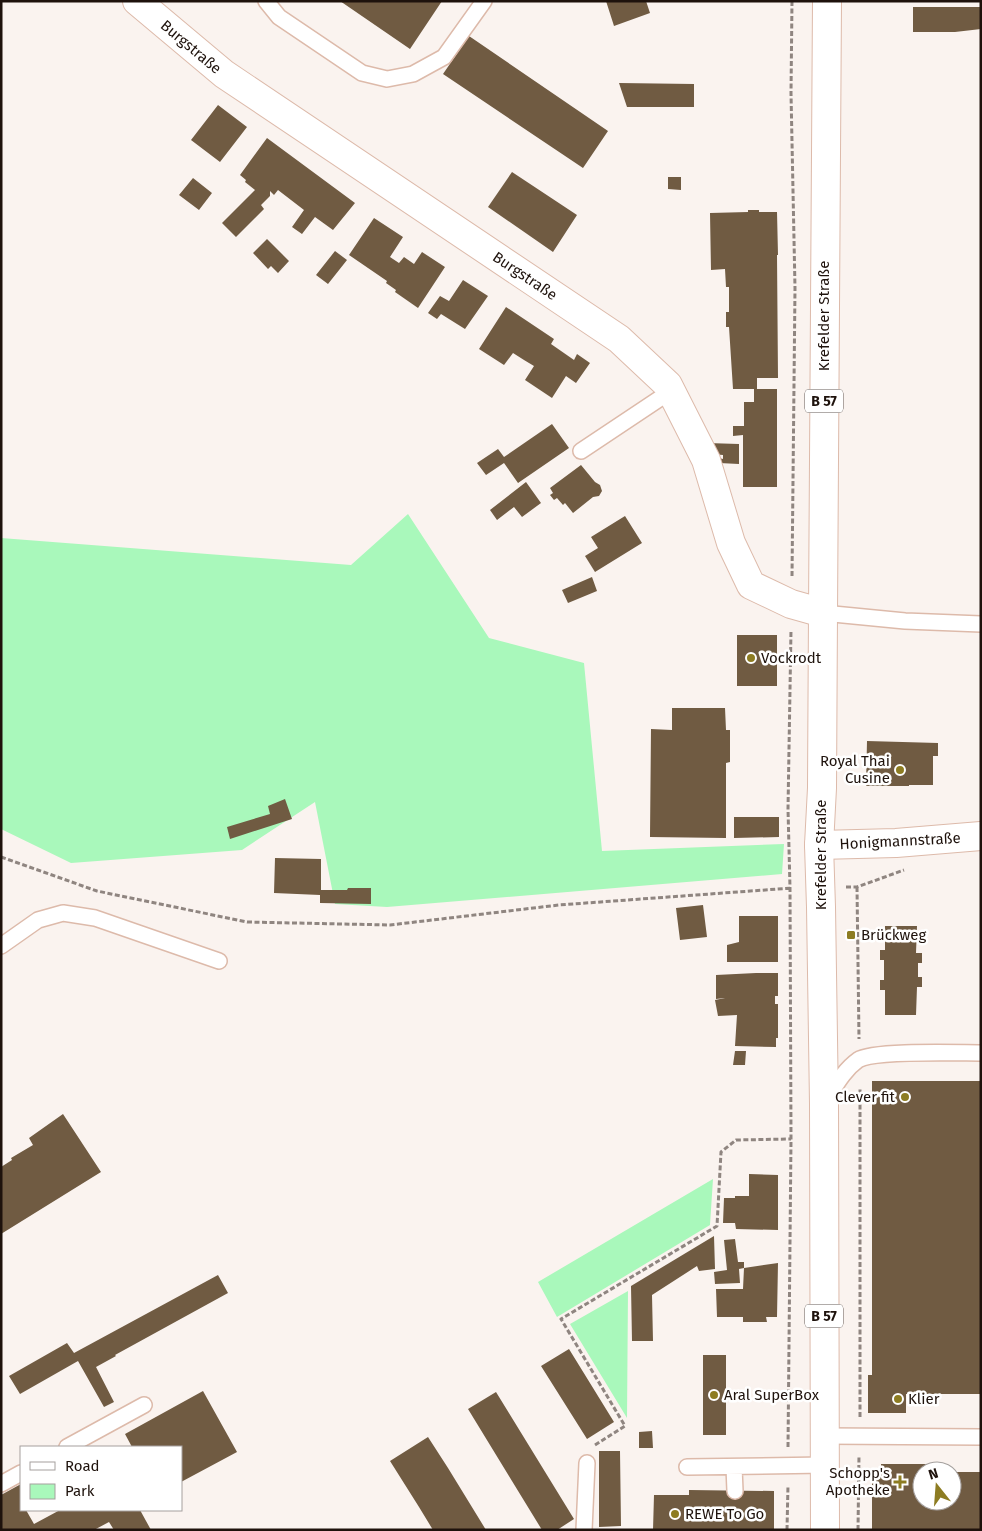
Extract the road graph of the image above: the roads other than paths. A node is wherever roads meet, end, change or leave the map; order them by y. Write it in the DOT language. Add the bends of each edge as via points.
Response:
graph roads {
  1 [pos="137,1"];
  2 [pos="266,1"];
  3 [pos="484,1"];
  4 [pos="826,1"];
  5 [pos="671,391"];
  6 [pos="581,451"];
  7 [pos="823,612"];
  8 [pos="981,624"];
  9 [pos="981,836"];
  10 [pos="819,845"];
  11 [pos="1,946"];
  12 [pos="219,961"];
  13 [pos="981,1053"];
  14 [pos="824,1104"];
  15 [pos="144,1405"];
  16 [pos="825,1436"];
  17 [pos="981,1437"];
  18 [pos="69,1446"];
  19 [pos="587,1463"];
  20 [pos="824,1465"];
  21 [pos="687,1467"];
  22 [pos="734,1467"];
  23 [pos="20,1474"];
  24 [pos="1,1484"];
  25 [pos="735,1491"];
  26 [pos="584,1530"];
  27 [pos="825,1530"];
  1 -- 5 [label="main road, Burgstraße" via="224,74 619,339 668,384"];
  2 -- 3 [label="lane" via="279,17 362,73 387,79 413,74 444,57"];
  4 -- 7 [label="main road, Krefelder Straße / B 57"];
  5 -- 6 [label="lane"];
  5 -- 7 [label="main road, Burgstraße" via="706,460 731,543 751,585 792,604"];
  7 -- 8 [label="lane" via="905,621"];
  7 -- 10 [label="main road, Krefelder Straße / B 57"];
  9 -- 10 [label="main road, Honigmannstraße"];
  10 -- 14 [label="main road, Krefelder Straße / B 57"];
  11 -- 12 [label="lane" via="38,920 63,913 94,918"];
  13 -- 14 [label="lane" via="881,1054 860,1059 840,1078"];
  14 -- 16 [label="main road, Krefelder Straße / B 57"];
  15 -- 18 [label="lane"];
  16 -- 17 [label="lane"];
  16 -- 20 [label="main road, Krefelder Straße / B 57"];
  19 -- 26 [label="lane"];
  20 -- 22 [label="lane"];
  20 -- 27 [label="main road, Krefelder Straße / B 57"];
  21 -- 22 [label="lane"];
  22 -- 25 [label="lane"];
  23 -- 24 [label="lane"];
}
